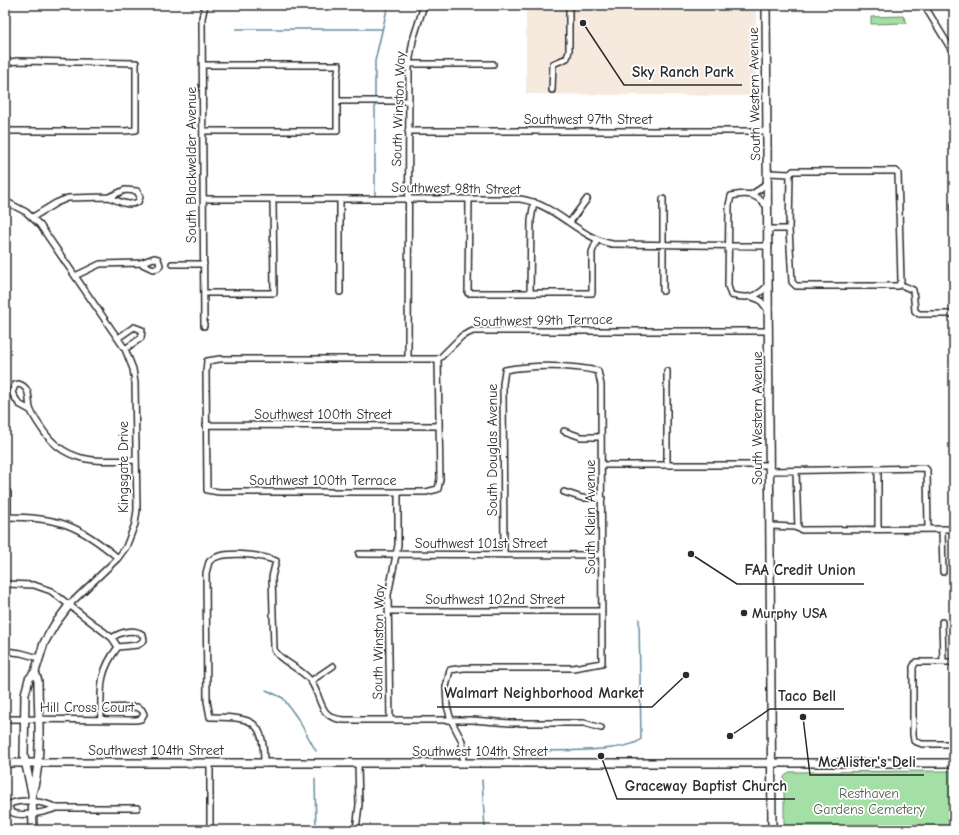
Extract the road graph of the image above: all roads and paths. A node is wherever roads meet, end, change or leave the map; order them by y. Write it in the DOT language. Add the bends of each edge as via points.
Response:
graph roads {
  1 [pos="205,5"];
  2 [pos="424,5"];
  3 [pos="570,5"];
  4 [pos="766,5"];
  5 [pos="924,5"];
  6 [pos="954,54"];
  7 [pos="5,63"];
  8 [pos="409,64"];
  9 [pos="493,64"];
  10 [pos="203,65"];
  11 [pos="5,66"];
  12 [pos="552,90"];
  13 [pos="336,100"];
  14 [pos="408,101"];
  15 [pos="5,131"];
  16 [pos="203,131"];
  17 [pos="408,131"];
  18 [pos="768,131"];
  19 [pos="768,172"];
  20 [pos="790,174"];
  21 [pos="768,181"];
  22 [pos="752,194"];
  23 [pos="109,197"];
  24 [pos="204,199"];
  25 [pos="273,199"];
  26 [pos="340,199"];
  27 [pos="408,199"];
  28 [pos="469,199"];
  29 [pos="587,199"];
  30 [pos="663,199"];
  31 [pos="5,201"];
  32 [pos="534,202"];
  33 [pos="954,205"];
  34 [pos="768,209"];
  35 [pos="954,214"];
  36 [pos="33,217"];
  37 [pos="570,222"];
  38 [pos="769,229"];
  39 [pos="789,229"];
  40 [pos="597,240"];
  41 [pos="663,245"];
  42 [pos="728,245"];
  43 [pos="769,246"];
  44 [pos="140,263"];
  45 [pos="172,264"];
  46 [pos="204,264"];
  47 [pos="75,276"];
  48 [pos="899,284"];
  49 [pos="769,285"];
  50 [pos="340,292"];
  51 [pos="663,292"];
  52 [pos="204,293"];
  53 [pos="530,293"];
  54 [pos="752,297"];
  55 [pos="769,311"];
  56 [pos="954,314"];
  57 [pos="204,326"];
  58 [pos="769,331"];
  59 [pos="118,338"];
  60 [pos="125,349"];
  61 [pos="408,359"];
  62 [pos="438,359"];
  63 [pos="505,370"];
  64 [pos="667,371"];
  65 [pos="30,410"];
  66 [pos="206,425"];
  67 [pos="439,426"];
  68 [pos="564,431"];
  69 [pos="601,437"];
  70 [pos="136,460"];
  71 [pos="602,465"];
  72 [pos="667,466"];
  73 [pos="770,468"];
  74 [pos="878,469"];
  75 [pos="796,471"];
  76 [pos="5,488"];
  77 [pos="398,492"];
  78 [pos="564,492"];
  79 [pos="602,498"];
  80 [pos="7,517"];
  81 [pos="771,526"];
  82 [pos="798,528"];
  83 [pos="878,529"];
  84 [pos="928,529"];
  85 [pos="942,529"];
  86 [pos="954,529"];
  87 [pos="360,554"];
  88 [pos="397,554"];
  89 [pos="504,554"];
  90 [pos="602,555"];
  91 [pos="118,558"];
  92 [pos="943,572"];
  93 [pos="5,584"];
  94 [pos="70,604"];
  95 [pos="389,611"];
  96 [pos="602,611"];
  97 [pos="942,622"];
  98 [pos="112,638"];
  99 [pos="118,648"];
  100 [pos="5,650"];
  101 [pos="39,658"];
  102 [pos="943,662"];
  103 [pos="954,662"];
  104 [pos="333,666"];
  105 [pos="35,672"];
  106 [pos="311,681"];
  107 [pos="101,708"];
  108 [pos="24,719"];
  109 [pos="38,719"];
  110 [pos="101,719"];
  111 [pos="5,720"];
  112 [pos="390,720"];
  113 [pos="451,720"];
  114 [pos="601,728"];
  115 [pos="954,744"];
  116 [pos="5,763"];
  117 [pos="25,763"];
  118 [pos="37,763"];
  119 [pos="210,764"];
  120 [pos="264,764"];
  121 [pos="358,764"];
  122 [pos="463,764"];
  123 [pos="954,764"];
  124 [pos="772,765"];
  125 [pos="32,793"];
  126 [pos="32,802"];
  127 [pos="57,808"];
  128 [pos="136,808"];
  129 [pos="32,813"];
  130 [pos="33,830"];
  131 [pos="210,830"];
  132 [pos="356,830"];
  133 [pos="772,830"];
  1 -- 10 [label="street, South Blackwelder Avenue" via="202,14"];
  2 -- 8 [label="street, South Winston Way" via="413,40"];
  3 -- 12 [label="street" via="569,51 567,58 553,64"];
  4 -- 18 [label="main road, South Western Avenue"];
  5 -- 6 [label="street"];
  7 -- 11 [label="street"];
  7 -- 15 [label="street" via="136,63 136,130"];
  8 -- 9 [label="street"];
  8 -- 14 [label="street, South Winston Way"];
  10 -- 13 [label="street" via="339,65"];
  10 -- 16 [label="street, South Blackwelder Avenue"];
  13 -- 14 [label="street"];
  13 -- 16 [label="street" via="337,131"];
  14 -- 17 [label="street, South Winston Way"];
  16 -- 24 [label="street, South Blackwelder Avenue"];
  17 -- 18 [label="street, Southwest 97th Street"];
  17 -- 27 [label="street, South Winston Way"];
  18 -- 19 [label="main road, South Western Avenue"];
  19 -- 20 [label="street"];
  19 -- 21 [label="main road, South Western Avenue"];
  20 -- 39 [label="street"];
  20 -- 48 [label="street" via="793,171 896,170 901,281"];
  21 -- 22 [label="street"];
  21 -- 34 [label="main road, South Western Avenue"];
  22 -- 34 [label="street" via="761,199"];
  22 -- 42 [label="street" via="731,196"];
  23 -- 23 [label="street" via="129,204 136,203 140,197 138,192 133,190 121,191"];
  23 -- 36 [label="street" via="68,198"];
  24 -- 25 [label="street, Southwest 98th Street"];
  24 -- 46 [label="street, South Blackwelder Avenue"];
  25 -- 26 [label="street, Southwest 98th Street"];
  25 -- 52 [label="street" via="274,293"];
  26 -- 27 [label="street, Southwest 98th Street"];
  26 -- 50 [label="street"];
  27 -- 28 [label="street, Southwest 98th Street"];
  27 -- 61 [label="street, South Winston Way"];
  28 -- 32 [label="street, Southwest 98th Street" via="520,199"];
  28 -- 53 [label="street" via="468,293"];
  29 -- 37 [label="street"];
  30 -- 41 [label="street"];
  31 -- 36 [label="street"];
  32 -- 37 [label="street, Southwest 98th Street"];
  32 -- 53 [label="street" via="531,220"];
  33 -- 35 [label="street"];
  34 -- 38 [label="main road, South Western Avenue"];
  36 -- 47 [label="street, Kingsgate Drive"];
  37 -- 40 [label="street, Southwest 98th Street"];
  38 -- 39 [label="street"];
  38 -- 43 [label="main road, South Western Avenue"];
  39 -- 48 [label="street" via="790,277 796,286 889,287"];
  40 -- 41 [label="street, Southwest 98th Street" via="618,245"];
  40 -- 53 [label="street" via="592,255 592,293"];
  41 -- 42 [label="street, Southwest 98th Street"];
  41 -- 51 [label="street"];
  42 -- 43 [label="street, Southwest 98th Street"];
  42 -- 54 [label="street" via="728,286 731,295"];
  43 -- 49 [label="main road, South Western Avenue"];
  44 -- 47 [label="street" via="100,264"];
  45 -- 46 [label="street"];
  46 -- 52 [label="street, South Blackwelder Avenue"];
  47 -- 59 [label="street, Kingsgate Drive"];
  48 -- 56 [label="street" via="913,290 915,311 919,314"];
  49 -- 54 [label="street"];
  49 -- 55 [label="main road, South Western Avenue"];
  52 -- 57 [label="street, South Blackwelder Avenue"];
  54 -- 55 [label="street" via="762,302"];
  55 -- 58 [label="main road, South Western Avenue"];
  58 -- 62 [label="street, Southwest 99th Terrace" via="473,331 465,334"];
  58 -- 73 [label="main road, South Western Avenue"];
  59 -- 60 [label="street, Kingsgate Drive"];
  59 -- 60 [label="street" via="134,328 142,330 141,338"];
  60 -- 70 [label="street, Kingsgate Drive" via="133,369 135,384"];
  61 -- 62 [label="street"];
  61 -- 66 [label="street" via="207,361"];
  62 -- 67 [label="street"];
  63 -- 69 [label="street, South Klein Avenue" via="584,368 598,371 601,385"];
  63 -- 89 [label="street, South Douglas Avenue"];
  64 -- 72 [label="street"];
  65 -- 65 [label="street" via="29,395 24,387 19,384 14,386 12,393 17,402"];
  65 -- 70 [label="street" via="51,440 73,456 94,461"];
  66 -- 67 [label="street, Southwest 100th Street"];
  66 -- 77 [label="street, Southwest 100th Terrace" via="207,490"];
  67 -- 77 [label="street, Southwest 100th Terrace" via="438,489 426,492"];
  68 -- 69 [label="street" via="581,437"];
  69 -- 71 [label="street, South Klein Avenue"];
  70 -- 91 [label="street, Kingsgate Drive" via="135,524 126,547"];
  71 -- 72 [label="street"];
  71 -- 79 [label="street, South Klein Avenue"];
  72 -- 73 [label="street"];
  73 -- 75 [label="street"];
  73 -- 81 [label="main road, South Western Avenue"];
  74 -- 75 [label="street"];
  74 -- 83 [label="street"];
  74 -- 84 [label="street" via="927,470"];
  75 -- 82 [label="street"];
  76 -- 80 [label="street" via="8,493"];
  77 -- 88 [label="street, South Winston Way"];
  78 -- 79 [label="street" via="582,498"];
  79 -- 90 [label="street, South Klein Avenue"];
  80 -- 91 [label="street" via="47,519 74,526 97,540"];
  81 -- 82 [label="street"];
  81 -- 124 [label="main road, South Western Avenue"];
  82 -- 83 [label="street"];
  83 -- 84 [label="street"];
  84 -- 85 [label="street"];
  85 -- 86 [label="street"];
  85 -- 92 [label="street"];
  87 -- 88 [label="street, Southwest 101st Street"];
  88 -- 89 [label="street, Southwest 101st Street"];
  88 -- 95 [label="street, South Winston Way" via="389,589"];
  89 -- 90 [label="street, Southwest 101st Street"];
  90 -- 96 [label="street, South Klein Avenue"];
  91 -- 94 [label="street, Kingsgate Drive"];
  93 -- 94 [label="street" via="39,586 57,594"];
  94 -- 98 [label="street"];
  94 -- 101 [label="main road, Kingsgate Drive" via="51,630"];
  95 -- 96 [label="street, Southwest 102nd Street"];
  95 -- 112 [label="street, South Winston Way"];
  96 -- 113 [label="street, South Klein Avenue" via="602,664 573,668 450,670 446,699"];
  97 -- 102 [label="street"];
  98 -- 99 [label="street"];
  98 -- 99 [label="street" via="122,632 138,632 143,635 144,640 140,645"];
  99 -- 107 [label="street" via="104,670 101,682"];
  100 -- 101 [label="street"];
  101 -- 105 [label="main road, Kingsgate Drive"];
  102 -- 103 [label="street"];
  102 -- 115 [label="street" via="916,662 913,667 913,734 914,741 922,744"];
  104 -- 106 [label="street"];
  105 -- 108 [label="main road, Kingsgate Drive" via="26,687"];
  105 -- 109 [label="main road, Kingsgate Drive" via="38,681"];
  106 -- 112 [label="street" via="322,708 331,717 344,720"];
  106 -- 120 [label="street" via="301,670 277,655 273,646 272,578 276,561 263,555 223,555 212,559 207,568 206,579 207,701 210,717 243,718 254,724 263,738"];
  107 -- 110 [label="street"];
  107 -- 110 [label="street, Hill Cross Court" via="139,708 144,714 139,720"];
  108 -- 109 [label="street, Hill Cross Court"];
  108 -- 111 [label="street, Hill Cross Court"];
  108 -- 117 [label="main road, Kingsgate Drive"];
  109 -- 110 [label="street, Hill Cross Court"];
  109 -- 118 [label="main road, Kingsgate Drive"];
  112 -- 113 [label="street"];
  113 -- 114 [label="street" via="584,723"];
  113 -- 122 [label="street" via="462,741"];
  116 -- 117 [label="main road, Southwest 104th Street"];
  117 -- 118 [label="main road, Southwest 104th Street"];
  117 -- 125 [label="main road, Kingsgate Drive"];
  118 -- 119 [label="main road, Southwest 104th Street"];
  118 -- 125 [label="main road, Kingsgate Drive"];
  119 -- 120 [label="main road, Southwest 104th Street"];
  119 -- 131 [label="street"];
  120 -- 121 [label="main road, Southwest 104th Street"];
  121 -- 122 [label="main road, Southwest 104th Street"];
  121 -- 132 [label="street"];
  122 -- 124 [label="main road, Southwest 104th Street"];
  123 -- 124 [label="main road, Southwest 104th Street"];
  124 -- 133 [label="main road, South Western Avenue"];
  125 -- 126 [label="main road, Kingsgate Drive"];
  126 -- 127 [label="street"];
  126 -- 129 [label="main road, Kingsgate Drive"];
  126 -- 129 [label="street" via="15,802 9,807 11,812 16,814"];
  127 -- 128 [label="street"];
  127 -- 129 [label="street"];
  129 -- 130 [label="main road, Kingsgate Drive"];
}
